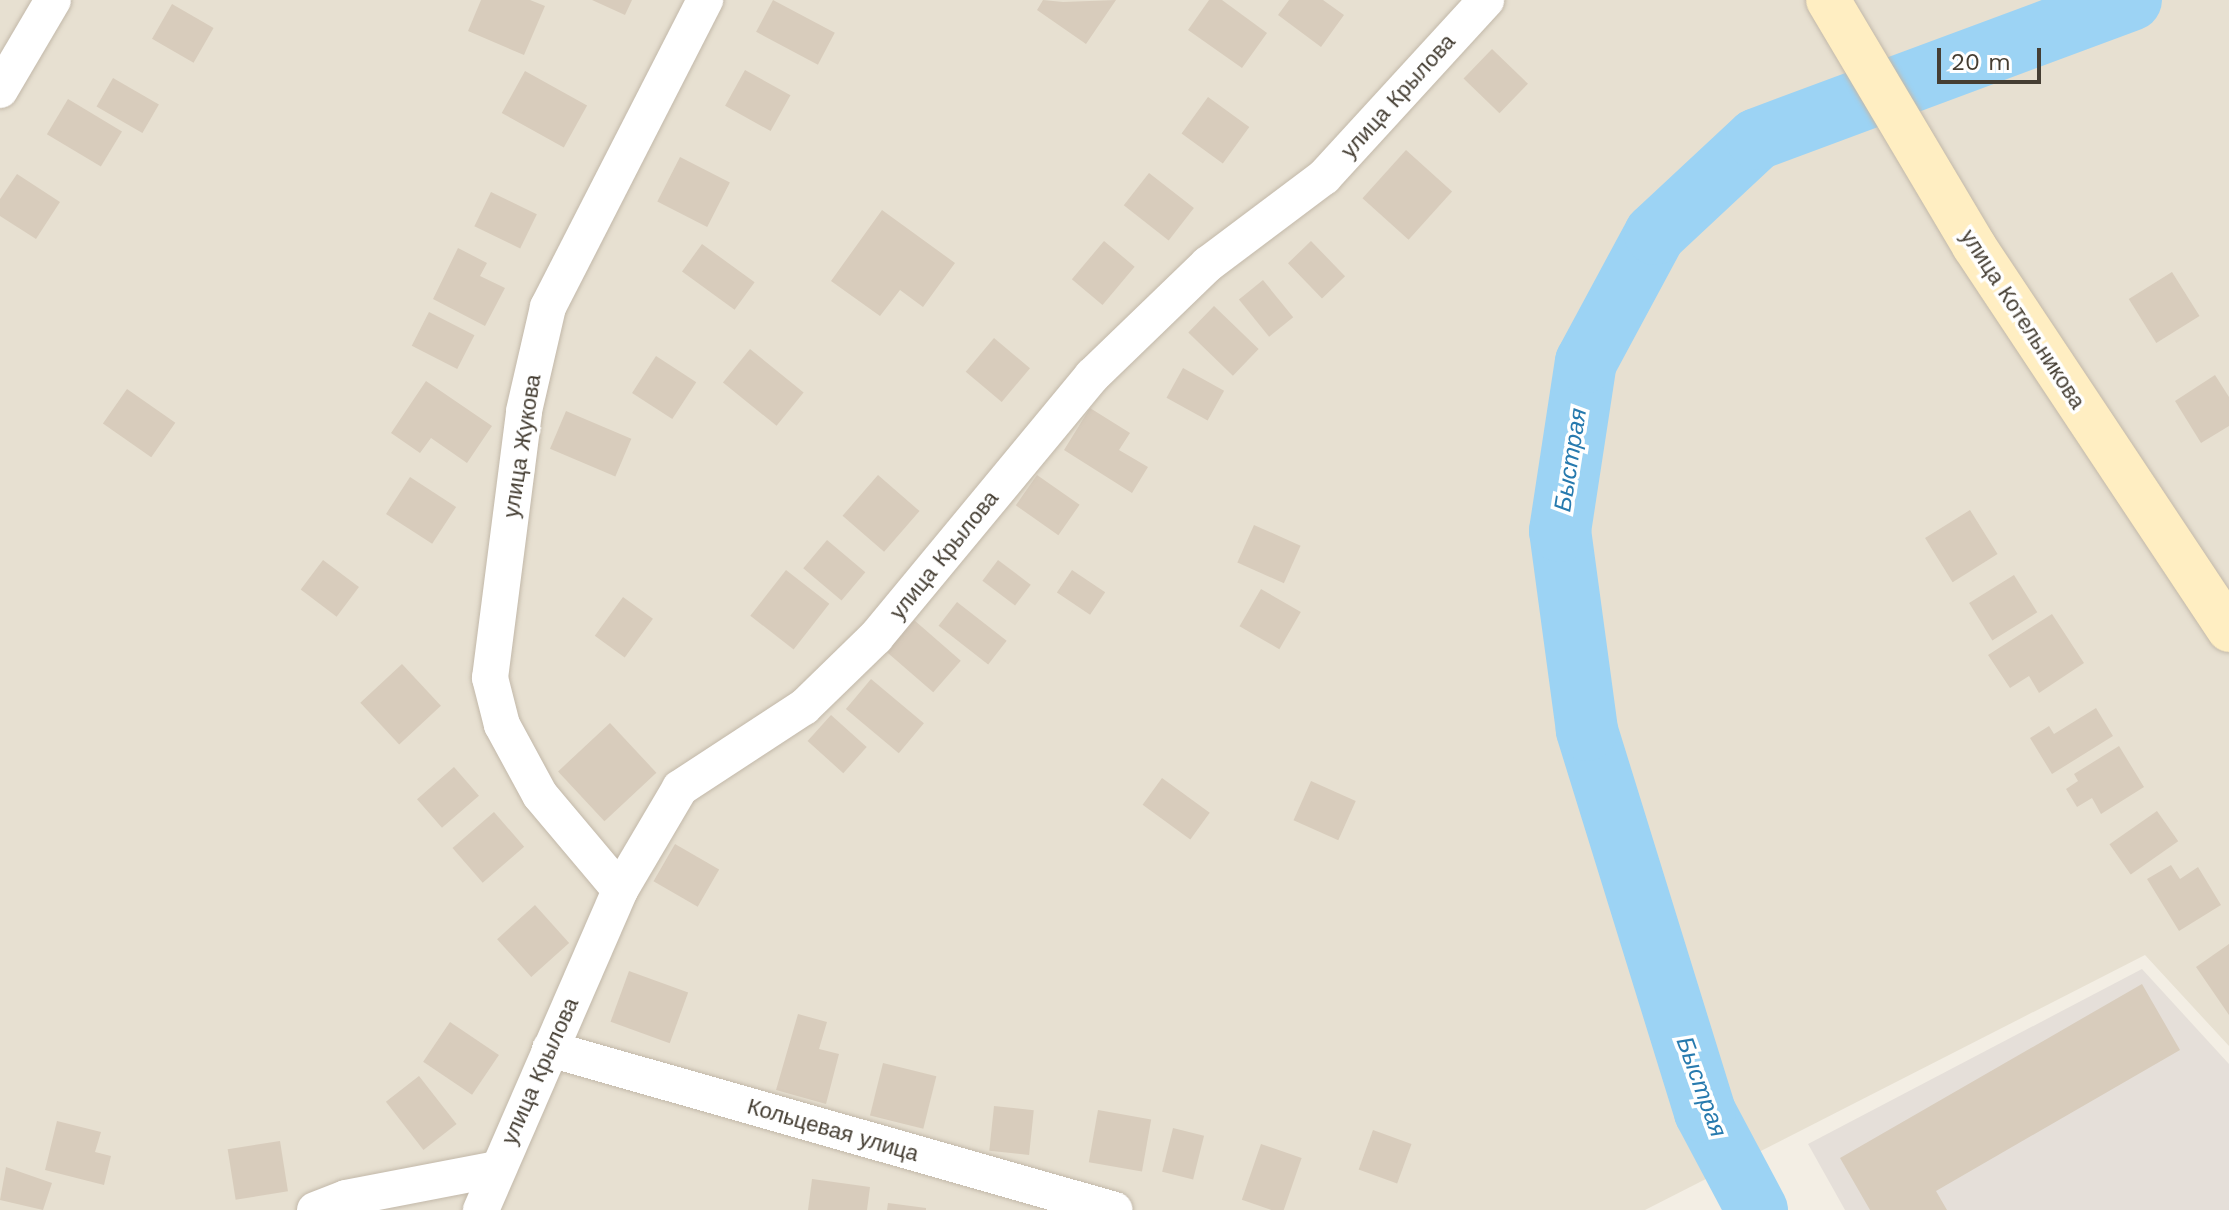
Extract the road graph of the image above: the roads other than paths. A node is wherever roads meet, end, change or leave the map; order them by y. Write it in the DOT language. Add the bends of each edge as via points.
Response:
graph roads {
  1 [pos="53,0"];
  2 [pos="705,0"];
  3 [pos="1486,0"];
  4 [pos="1828,0"];
  5 [pos="0,90"];
  6 [pos="2229,630"];
  7 [pos="620,890"];
  8 [pos="550,1049"];
  9 [pos="497,1169"];
  10 [pos="315,1210"];
  11 [pos="481,1210"];
  12 [pos="1115,1210"];
  1 -- 5 [label="street"];
  2 -- 7 [label="street, улица Жукова" via="548,307 524,411 490,678 502,725 540,795"];
  3 -- 7 [label="street, улица Крылова" via="1324,177 1208,264 1092,376 876,637 804,707 680,788"];
  4 -- 6 [label="street, улица Котельникова" via="1974,246"];
  7 -- 8 [label="street, улица Крылова"];
  8 -- 9 [label="street, улица Крылова"];
  8 -- 12 [label="street, Кольцевая улица"];
  9 -- 10 [label="street, улица Крылова" via="346,1198"];
  9 -- 11 [label="street, улица Крылова"];
}
